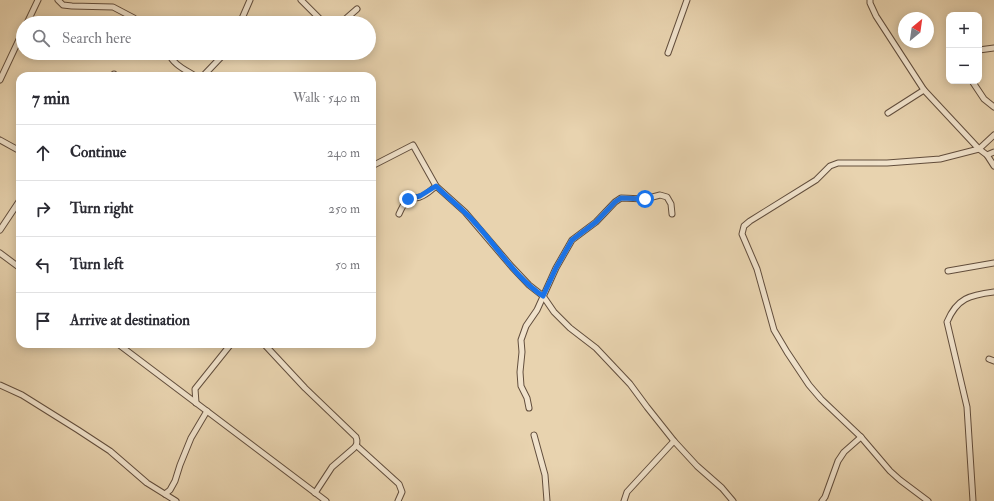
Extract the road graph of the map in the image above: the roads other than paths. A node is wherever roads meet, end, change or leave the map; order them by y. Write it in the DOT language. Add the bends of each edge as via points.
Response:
graph roads {
  1 [pos="38,0"];
  2 [pos="58,0"];
  3 [pos="250,0"];
  4 [pos="301,0"];
  5 [pos="686,0"];
  6 [pos="870,0"];
  7 [pos="357,9"];
  8 [pos="30,16"];
  9 [pos="130,16"];
  10 [pos="243,16"];
  11 [pos="317,16"];
  12 [pos="349,16"];
  13 [pos="16,46"];
  14 [pos="994,48"];
  15 [pos="982,50"];
  16 [pos="668,53"];
  17 [pos="173,60"];
  18 [pos="218,60"];
  19 [pos="189,72"];
  20 [pos="207,72"];
  21 [pos="0,80"];
  22 [pos="974,84"];
  23 [pos="924,90"];
  24 [pos="994,107"];
  25 [pos="888,113"];
  26 [pos="994,135"];
  27 [pos="0,140"];
  28 [pos="16,149"];
  29 [pos="979,149"];
  30 [pos="994,152"];
  31 [pos="987,155"];
  32 [pos="376,164"];
  33 [pos="994,166"];
  34 [pos="436,186"];
  35 [pos="16,206"];
  36 [pos="399,214"];
  37 [pos="672,214"];
  38 [pos="0,230"];
  39 [pos="0,253"];
  40 [pos="994,263"];
  41 [pos="16,265"];
  42 [pos="948,271"];
  43 [pos="994,292"];
  44 [pos="543,296"];
  45 [pos="123,348"];
  46 [pos="228,348"];
  47 [pos="268,348"];
  48 [pos="0,385"];
  49 [pos="196,403"];
  50 [pos="528,408"];
  51 [pos="207,411"];
  52 [pos="534,435"];
  53 [pos="861,437"];
  54 [pos="674,441"];
  55 [pos="356,446"];
  56 [pos="315,493"];
  57 [pos="165,494"];
  58 [pos="176,501"];
  59 [pos="326,501"];
  60 [pos="398,501"];
  61 [pos="547,501"];
  62 [pos="624,501"];
  63 [pos="733,501"];
  64 [pos="822,501"];
  65 [pos="928,501"];
  66 [pos="974,501"];
  1 -- 8 [label="street"];
  2 -- 9 [label="street" via="63,5 113,7"];
  3 -- 10 [label="street"];
  4 -- 11 [label="street"];
  5 -- 16 [label="street"];
  6 -- 23 [label="street" via="876,16"];
  7 -- 12 [label="street"];
  13 -- 21 [label="street"];
  14 -- 15 [label="street"];
  17 -- 19 [label="street"];
  18 -- 20 [label="street"];
  22 -- 24 [label="street" via="984,99"];
  23 -- 25 [label="street"];
  23 -- 29 [label="street"];
  26 -- 29 [label="street"];
  27 -- 28 [label="street"];
  29 -- 31 [label="street"];
  29 -- 53 [label="street" via="940,159 838,163 744,226 742,234 758,269 774,330 809,385"];
  30 -- 31 [label="street"];
  31 -- 33 [label="street"];
  32 -- 34 [label="street" via="413,145"];
  34 -- 36 [label="street" via="420,196 408,199"];
  34 -- 44 [label="street" via="465,212 512,267"];
  35 -- 38 [label="street"];
  37 -- 44 [label="street" via="667,197 660,195 645,199 621,198 572,240"];
  39 -- 41 [label="street"];
  40 -- 42 [label="street"];
  43 -- 66 [label="street" via="975,294 961,300 947,322 967,407"];
  44 -- 50 [label="street" via="521,340 520,386 527,398"];
  44 -- 54 [label="street" via="554,312 596,348 630,384"];
  45 -- 49 [label="street"];
  46 -- 49 [label="street" via="195,389"];
  47 -- 55 [label="street" via="356,437"];
  48 -- 57 [label="street" via="22,395 110,451 147,483"];
  49 -- 51 [label="street"];
  51 -- 56 [label="street"];
  51 -- 57 [label="street" via="191,438 175,481"];
  52 -- 61 [label="street" via="545,475"];
  53 -- 64 [label="street" via="838,461"];
  53 -- 65 [label="street" via="890,471"];
  54 -- 62 [label="street" via="627,492"];
  54 -- 63 [label="street"];
  55 -- 56 [label="street" via="332,467"];
  55 -- 60 [label="street" via="399,484 402,492"];
  56 -- 59 [label="street"];
  57 -- 58 [label="street"];
}
